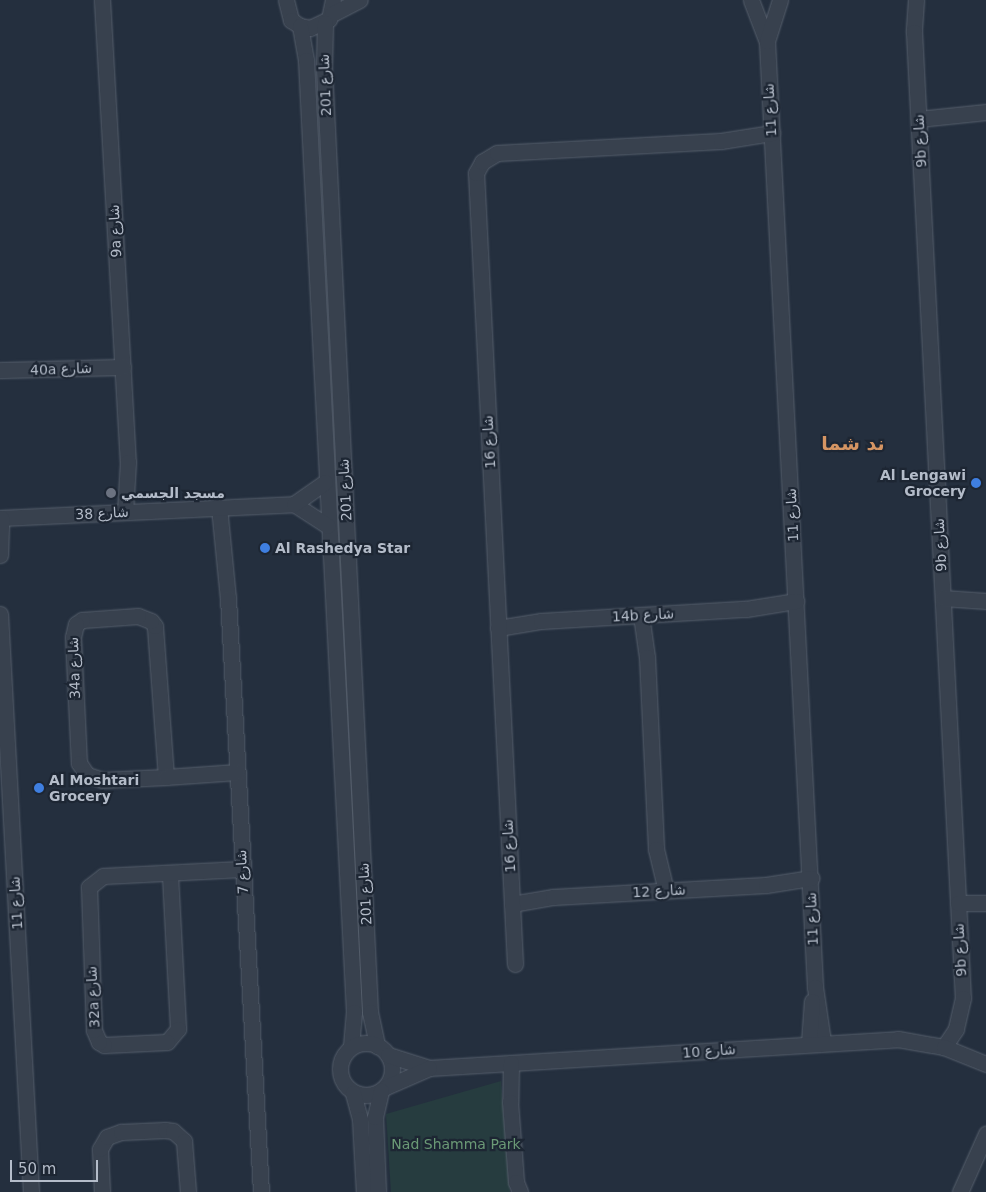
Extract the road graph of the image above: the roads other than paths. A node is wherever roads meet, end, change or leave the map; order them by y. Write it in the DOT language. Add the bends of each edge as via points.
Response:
graph roads {
  1 [pos="102,0"];
  2 [pos="286,0"];
  3 [pos="356,0"];
  4 [pos="360,0"];
  5 [pos="366,0"];
  6 [pos="750,0"];
  7 [pos="754,0"];
  8 [pos="773,0"];
  9 [pos="780,0"];
  10 [pos="909,0"];
  11 [pos="916,0"];
  12 [pos="330,12"];
  13 [pos="300,26"];
  14 [pos="914,32"];
  15 [pos="767,42"];
  16 [pos="986,112"];
  17 [pos="918,114"];
  18 [pos="772,139"];
  19 [pos="123,367"];
  20 [pos="0,370"];
  21 [pos="325,482"];
  22 [pos="294,504"];
  23 [pos="222,506"];
  24 [pos="131,512"];
  25 [pos="1,518"];
  26 [pos="328,526"];
  27 [pos="0,556"];
  28 [pos="986,601"];
  29 [pos="943,603"];
  30 [pos="796,608"];
  31 [pos="0,614"];
  32 [pos="645,615"];
  33 [pos="498,622"];
  34 [pos="237,772"];
  35 [pos="166,777"];
  36 [pos="242,869"];
  37 [pos="170,875"];
  38 [pos="811,885"];
  39 [pos="659,891"];
  40 [pos="512,899"];
  41 [pos="986,903"];
  42 [pos="958,908"];
  43 [pos="986,910"];
  44 [pos="515,964"];
  45 [pos="816,1042"];
  46 [pos="350,1048"];
  47 [pos="950,1049"];
  48 [pos="383,1050"];
  49 [pos="506,1063"];
  50 [pos="986,1064"];
  51 [pos="429,1068"];
  52 [pos="383,1089"];
  53 [pos="353,1093"];
  54 [pos="986,1134"];
  55 [pos="31,1192"];
  56 [pos="102,1192"];
  57 [pos="188,1192"];
  58 [pos="261,1192"];
  59 [pos="364,1192"];
  60 [pos="378,1192"];
  61 [pos="520,1192"];
  62 [pos="960,1192"];
  1 -- 19 [label="street, 9a شارع"];
  2 -- 13 [label="street" via="288,15"];
  3 -- 4 [label="street"];
  4 -- 5 [label="street"];
  4 -- 12 [label="street"];
  6 -- 15 [label="street, شارع 11"];
  7 -- 8 [label="street"];
  9 -- 15 [label="street, شارع 11"];
  10 -- 14 [label="street, 9b شارع"];
  11 -- 14 [label="street, 9b شارع"];
  12 -- 13 [label="street" via="315,28"];
  12 -- 48 [label="street, شارع 201" via="324,77 370,1012"];
  13 -- 21 [label="street, شارع 201" via="306,60"];
  14 -- 17 [label="street, 9b شارع"];
  15 -- 18 [label="street, شارع 11"];
  16 -- 17 [label="street"];
  17 -- 29 [label="street, 9b شارع"];
  18 -- 30 [label="street, شارع 11"];
  18 -- 33 [label="street, شارع 16" via="497,153 479,168 475,180"];
  19 -- 20 [label="street, 40a شارع"];
  19 -- 24 [label="street, 9a شارع"];
  21 -- 22 [label="street"];
  21 -- 26 [label="street, شارع 201"];
  22 -- 23 [label="street, شارع 38"];
  22 -- 26 [label="street"];
  23 -- 24 [label="street, شارع 38"];
  23 -- 34 [label="street, شارع 7"];
  24 -- 25 [label="street, شارع 38"];
  25 -- 27 [label="street"];
  26 -- 46 [label="street, شارع 201" via="354,1012"];
  28 -- 29 [label="street"];
  29 -- 42 [label="street, 9b شارع"];
  30 -- 32 [label="street, 14b شارع"];
  30 -- 38 [label="street, شارع 11"];
  31 -- 55 [label="street, شارع 11"];
  32 -- 33 [label="street, 14b شارع"];
  32 -- 39 [label="street"];
  33 -- 40 [label="street, شارع 16"];
  34 -- 35 [label="street, 34a شارع"];
  34 -- 36 [label="street, شارع 7"];
  35 -- 35 [label="street, 34a شارع" via="102,780 94,779 82,770 72,637 76,624 82,620 138,616 151,621 154,626"];
  36 -- 37 [label="street, 32a شارع"];
  36 -- 58 [label="street, شارع 7"];
  37 -- 37 [label="street, 32a شارع" via="102,876 89,887 94,1030 98,1042 104,1045 167,1042 178,1029"];
  38 -- 39 [label="street, شارع 12"];
  38 -- 45 [label="street, شارع 11"];
  39 -- 40 [label="street, شارع 12"];
  40 -- 44 [label="street, شارع 16"];
  41 -- 42 [label="street"];
  42 -- 43 [label="street"];
  42 -- 47 [label="street, 9b شارع" via="963,998"];
  45 -- 47 [label="street, شارع 10" via="898,1039"];
  45 -- 49 [label="street, شارع 10"];
  46 -- 48 [label="street" via="361,1043"];
  46 -- 53 [label="street" via="341,1059 340,1074"];
  47 -- 50 [label="street, شارع 10"];
  48 -- 51 [label="street, شارع 10"];
  48 -- 52 [label="street" via="392,1071"];
  49 -- 51 [label="street, شارع 10"];
  49 -- 61 [label="street" via="516,1182"];
  51 -- 52 [label="street, شارع 10"];
  52 -- 53 [label="street" via="367,1096"];
  52 -- 60 [label="street" via="375,1118"];
  53 -- 59 [label="street" via="360,1119"];
  54 -- 62 [label="street"];
  56 -- 57 [label="street" via="100,1149 107,1136 121,1132 166,1130 173,1131 184,1141"];
}
